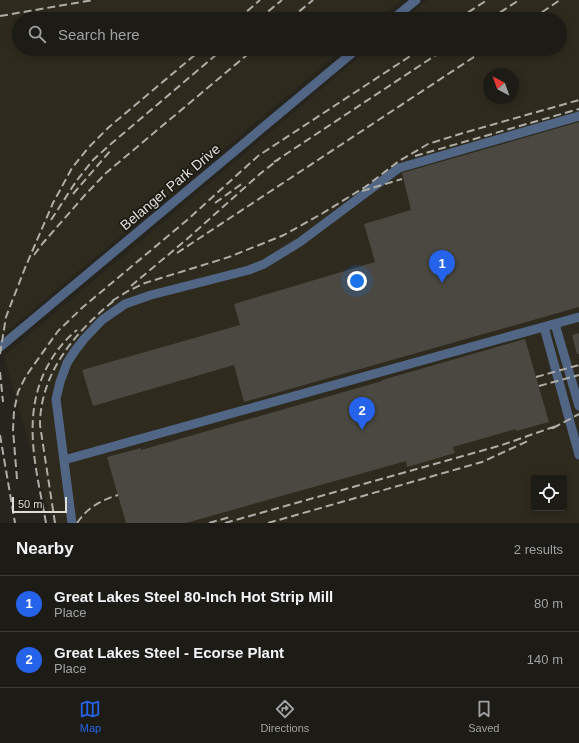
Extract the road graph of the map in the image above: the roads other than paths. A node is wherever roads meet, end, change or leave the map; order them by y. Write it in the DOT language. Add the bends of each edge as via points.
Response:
graph roads {
  1 [pos="407,0"];
  2 [pos="416,0"];
  3 [pos="403,11"];
  4 [pos="349,56"];
  5 [pos="579,116"];
  6 [pos="579,317"];
  7 [pos="555,324"];
  8 [pos="544,327"];
  9 [pos="0,347"];
  10 [pos="579,406"];
  11 [pos="579,455"];
  12 [pos="64,460"];
  13 [pos="72,523"];
  1 -- 3 [label="street"];
  2 -- 3 [label="street"];
  4 -- 9 [label="street, Belanger Park Drive"];
  5 -- 12 [label="street" via="399,168 300,242 264,264 136,299 114,310 80,343 67,363 60,382 56,400"];
  6 -- 7 [label="street"];
  7 -- 8 [label="street"];
  7 -- 10 [label="street"];
  8 -- 11 [label="street"];
  8 -- 12 [label="street"];
  12 -- 13 [label="street"];
}
